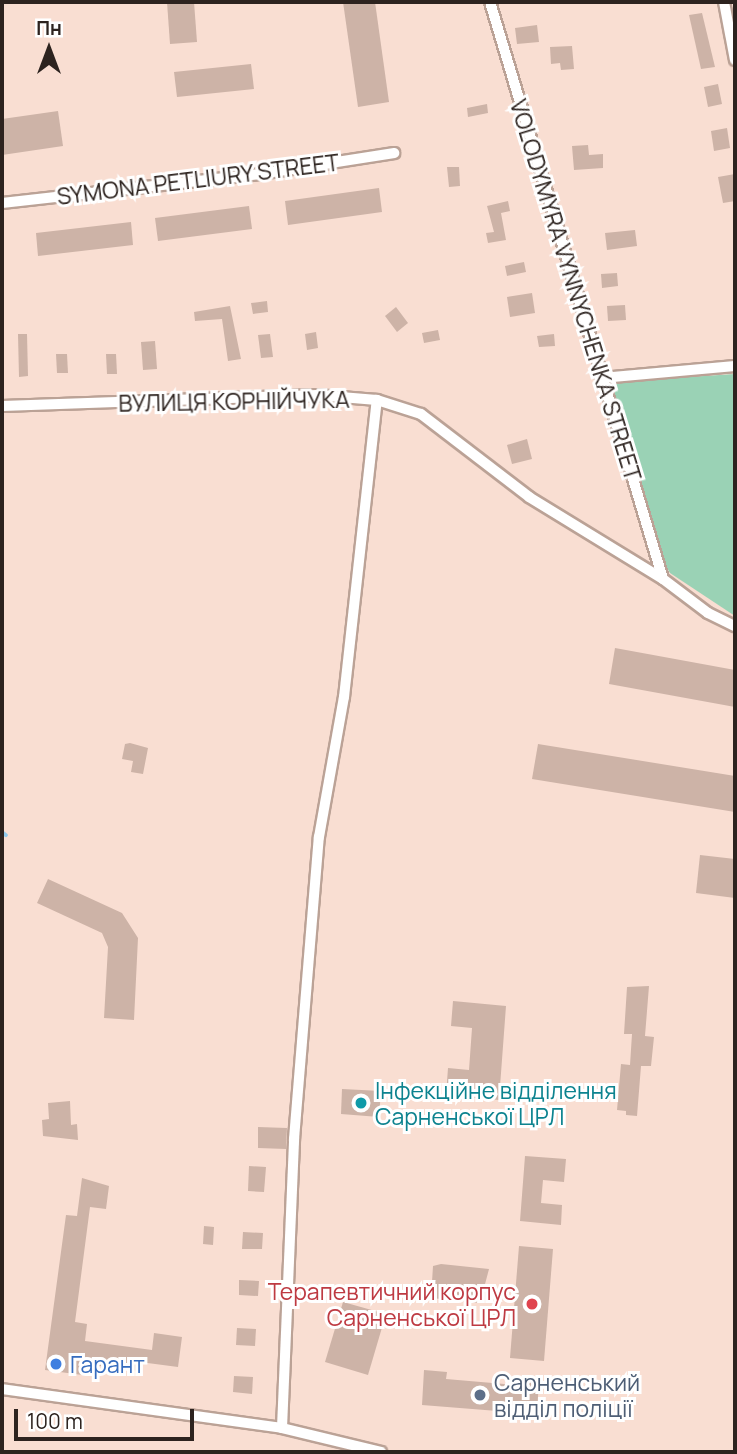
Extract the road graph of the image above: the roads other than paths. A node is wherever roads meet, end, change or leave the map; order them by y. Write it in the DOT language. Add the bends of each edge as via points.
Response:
graph roads {
  1 [pos="491,2"];
  2 [pos="724,2"];
  3 [pos="735,61"];
  4 [pos="394,153"];
  5 [pos="2,203"];
  6 [pos="735,366"];
  7 [pos="601,378"];
  8 [pos="377,400"];
  9 [pos="2,407"];
  10 [pos="663,579"];
  11 [pos="735,626"];
  12 [pos="2,1389"];
  13 [pos="282,1428"];
  14 [pos="381,1452"];
  1 -- 7 [label="street, VOLODYMYRA VYNNYCHENKA STREET"];
  2 -- 3 [label="street"];
  4 -- 5 [label="street, SYMONA PETLIURY STREET" via="260,174"];
  6 -- 7 [label="street"];
  7 -- 10 [label="street, VOLODYMYRA VYNNYCHENKA STREET"];
  8 -- 9 [label="street, ВУЛИЦЯ КОРНІЙЧУКА" via="317,395"];
  8 -- 10 [label="street, ВУЛИЦЯ КОРНІЙЧУКА" via="421,414 529,497"];
  8 -- 13 [label="street" via="344,697 319,837 294,1139"];
  10 -- 11 [label="street, ВУЛИЦЯ КОРНІЙЧУКА" via="708,613"];
  12 -- 13 [label="street"];
  13 -- 14 [label="street"];
}
